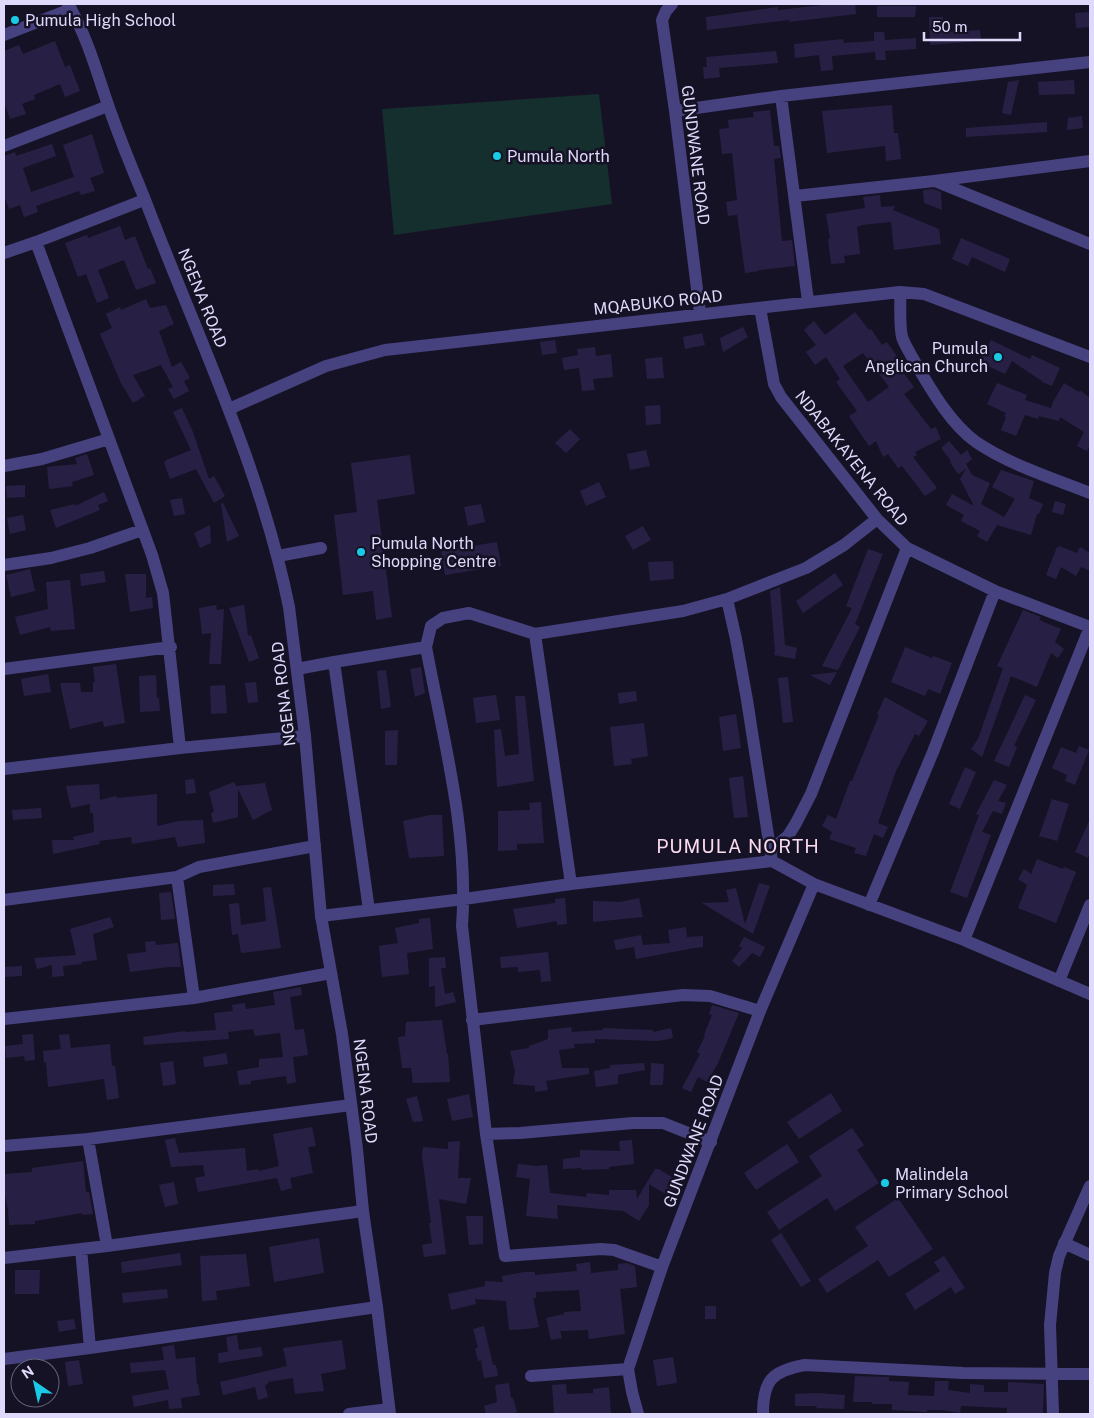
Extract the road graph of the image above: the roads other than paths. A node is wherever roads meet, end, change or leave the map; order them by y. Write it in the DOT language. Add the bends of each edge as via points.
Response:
graph roads {
  1 [pos="672,4"];
  2 [pos="70,6"];
  3 [pos="4,35"];
  4 [pos="1090,62"];
  5 [pos="781,96"];
  6 [pos="108,106"];
  7 [pos="675,111"];
  8 [pos="4,146"];
  9 [pos="1090,161"];
  10 [pos="934,181"];
  11 [pos="795,196"];
  12 [pos="144,200"];
  13 [pos="36,242"];
  14 [pos="1090,244"];
  15 [pos="4,253"];
  16 [pos="900,292"];
  17 [pos="808,301"];
  18 [pos="760,308"];
  19 [pos="700,313"];
  20 [pos="1090,357"];
  21 [pos="229,409"];
  22 [pos="109,439"];
  23 [pos="4,466"];
  24 [pos="1090,493"];
  25 [pos="877,520"];
  26 [pos="142,530"];
  27 [pos="321,548"];
  28 [pos="907,548"];
  29 [pos="278,556"];
  30 [pos="4,566"];
  31 [pos="995,591"];
  32 [pos="727,599"];
  33 [pos="1090,627"];
  34 [pos="536,634"];
  35 [pos="171,647"];
  36 [pos="426,647"];
  37 [pos="334,662"];
  38 [pos="4,668"];
  39 [pos="297,669"];
  40 [pos="305,736"];
  41 [pos="180,748"];
  42 [pos="4,769"];
  43 [pos="315,846"];
  44 [pos="771,855"];
  45 [pos="177,877"];
  46 [pos="571,884"];
  47 [pos="814,884"];
  48 [pos="464,899"];
  49 [pos="4,900"];
  50 [pos="869,904"];
  51 [pos="1090,905"];
  52 [pos="369,910"];
  53 [pos="321,916"];
  54 [pos="964,940"];
  55 [pos="330,973"];
  56 [pos="1059,981"];
  57 [pos="1090,994"];
  58 [pos="194,998"];
  59 [pos="760,1011"];
  60 [pos="4,1019"];
  61 [pos="472,1020"];
  62 [pos="351,1105"];
  63 [pos="486,1134"];
  64 [pos="88,1139"];
  65 [pos="710,1142"];
  66 [pos="4,1146"];
  67 [pos="1090,1186"];
  68 [pos="363,1211"];
  69 [pos="1064,1243"];
  70 [pos="108,1246"];
  71 [pos="81,1249"];
  72 [pos="1090,1255"];
  73 [pos="4,1258"];
  74 [pos="662,1267"];
  75 [pos="377,1308"];
  76 [pos="90,1348"];
  77 [pos="4,1359"];
  78 [pos="628,1369"];
  79 [pos="1052,1372"];
  80 [pos="1090,1374"];
  81 [pos="531,1376"];
  82 [pos="389,1412"];
  83 [pos="349,1414"];
  84 [pos="638,1414"];
  85 [pos="763,1414"];
  86 [pos="1053,1414"];
  1 -- 7 [label="street, GUNDWANE ROAD" via="662,20"];
  2 -- 3 [label="street"];
  2 -- 6 [label="street, NGENA ROAD" via="86,41"];
  4 -- 5 [label="street"];
  5 -- 7 [label="street"];
  5 -- 11 [label="street"];
  6 -- 8 [label="street"];
  6 -- 12 [label="street, NGENA ROAD"];
  7 -- 19 [label="street, GUNDWANE ROAD"];
  9 -- 10 [label="street"];
  10 -- 11 [label="street"];
  10 -- 14 [label="street"];
  11 -- 17 [label="street"];
  12 -- 13 [label="street"];
  12 -- 21 [label="street, NGENA ROAD"];
  13 -- 15 [label="street"];
  13 -- 22 [label="street"];
  16 -- 17 [label="street, MQABUKO ROAD"];
  16 -- 20 [label="street, MQABUKO ROAD" via="924,294"];
  16 -- 24 [label="street" via="903,339 930,387 963,430 979,444 1015,463"];
  17 -- 18 [label="street, MQABUKO ROAD"];
  18 -- 19 [label="street, MQABUKO ROAD"];
  18 -- 25 [label="street, NDABAKAYENA ROAD" via="774,384 781,397"];
  19 -- 21 [label="street, MQABUKO ROAD" via="385,350 326,366"];
  21 -- 29 [label="street, NGENA ROAD"];
  22 -- 23 [label="street" via="42,459"];
  22 -- 26 [label="street"];
  25 -- 28 [label="street, NDABAKAYENA ROAD"];
  25 -- 32 [label="street" via="806,568"];
  26 -- 30 [label="street" via="80,551"];
  26 -- 35 [label="street" via="164,593"];
  27 -- 29 [label="street"];
  28 -- 31 [label="street, NDABAKAYENA ROAD"];
  28 -- 44 [label="street" via="811,794 788,836"];
  29 -- 39 [label="street, NGENA ROAD"];
  31 -- 33 [label="street, NDABAKAYENA ROAD"];
  31 -- 50 [label="street" via="933,752"];
  32 -- 34 [label="street" via="683,611"];
  32 -- 44 [label="street"];
  33 -- 54 [label="street"];
  34 -- 36 [label="street" via="470,614 443,618 431,626"];
  34 -- 46 [label="street"];
  35 -- 38 [label="street"];
  35 -- 41 [label="street"];
  36 -- 37 [label="street"];
  36 -- 48 [label="street" via="453,787 463,862"];
  37 -- 39 [label="street"];
  37 -- 52 [label="street"];
  39 -- 40 [label="street, NGENA ROAD"];
  40 -- 41 [label="street"];
  40 -- 43 [label="street, NGENA ROAD"];
  41 -- 42 [label="street"];
  43 -- 45 [label="street" via="199,867"];
  43 -- 53 [label="street, NGENA ROAD"];
  44 -- 46 [label="street"];
  44 -- 47 [label="street"];
  45 -- 49 [label="street"];
  45 -- 58 [label="street"];
  46 -- 48 [label="street"];
  47 -- 50 [label="street"];
  47 -- 59 [label="street, GUNDWANE ROAD"];
  48 -- 52 [label="street"];
  48 -- 61 [label="street" via="462,926"];
  50 -- 54 [label="street"];
  51 -- 56 [label="street"];
  52 -- 53 [label="street"];
  53 -- 55 [label="street, NGENA ROAD"];
  54 -- 56 [label="street"];
  55 -- 58 [label="street"];
  55 -- 62 [label="street, NGENA ROAD"];
  56 -- 57 [label="street"];
  58 -- 60 [label="street"];
  59 -- 61 [label="street" via="710,996 683,996"];
  59 -- 65 [label="street, GUNDWANE ROAD"];
  61 -- 63 [label="street"];
  62 -- 64 [label="street"];
  62 -- 68 [label="street, NGENA ROAD"];
  63 -- 65 [label="street" via="655,1122"];
  63 -- 74 [label="street" via="505,1256 601,1249 614,1250"];
  64 -- 66 [label="street"];
  64 -- 70 [label="street"];
  65 -- 74 [label="street, GUNDWANE ROAD"];
  67 -- 69 [label="street"];
  68 -- 70 [label="street"];
  68 -- 75 [label="street, NGENA ROAD"];
  69 -- 72 [label="street"];
  69 -- 79 [label="street" via="1055,1273 1050,1325"];
  70 -- 71 [label="street"];
  71 -- 73 [label="street"];
  71 -- 76 [label="street"];
  74 -- 78 [label="street, GUNDWANE ROAD"];
  75 -- 76 [label="street"];
  75 -- 82 [label="street, NGENA ROAD"];
  76 -- 77 [label="street"];
  78 -- 81 [label="street"];
  78 -- 84 [label="street, GUNDWANE ROAD"];
  79 -- 80 [label="street"];
  79 -- 85 [label="street" via="963,1373 805,1366 774,1375 766,1387"];
  79 -- 86 [label="street"];
  82 -- 83 [label="street"];
}
